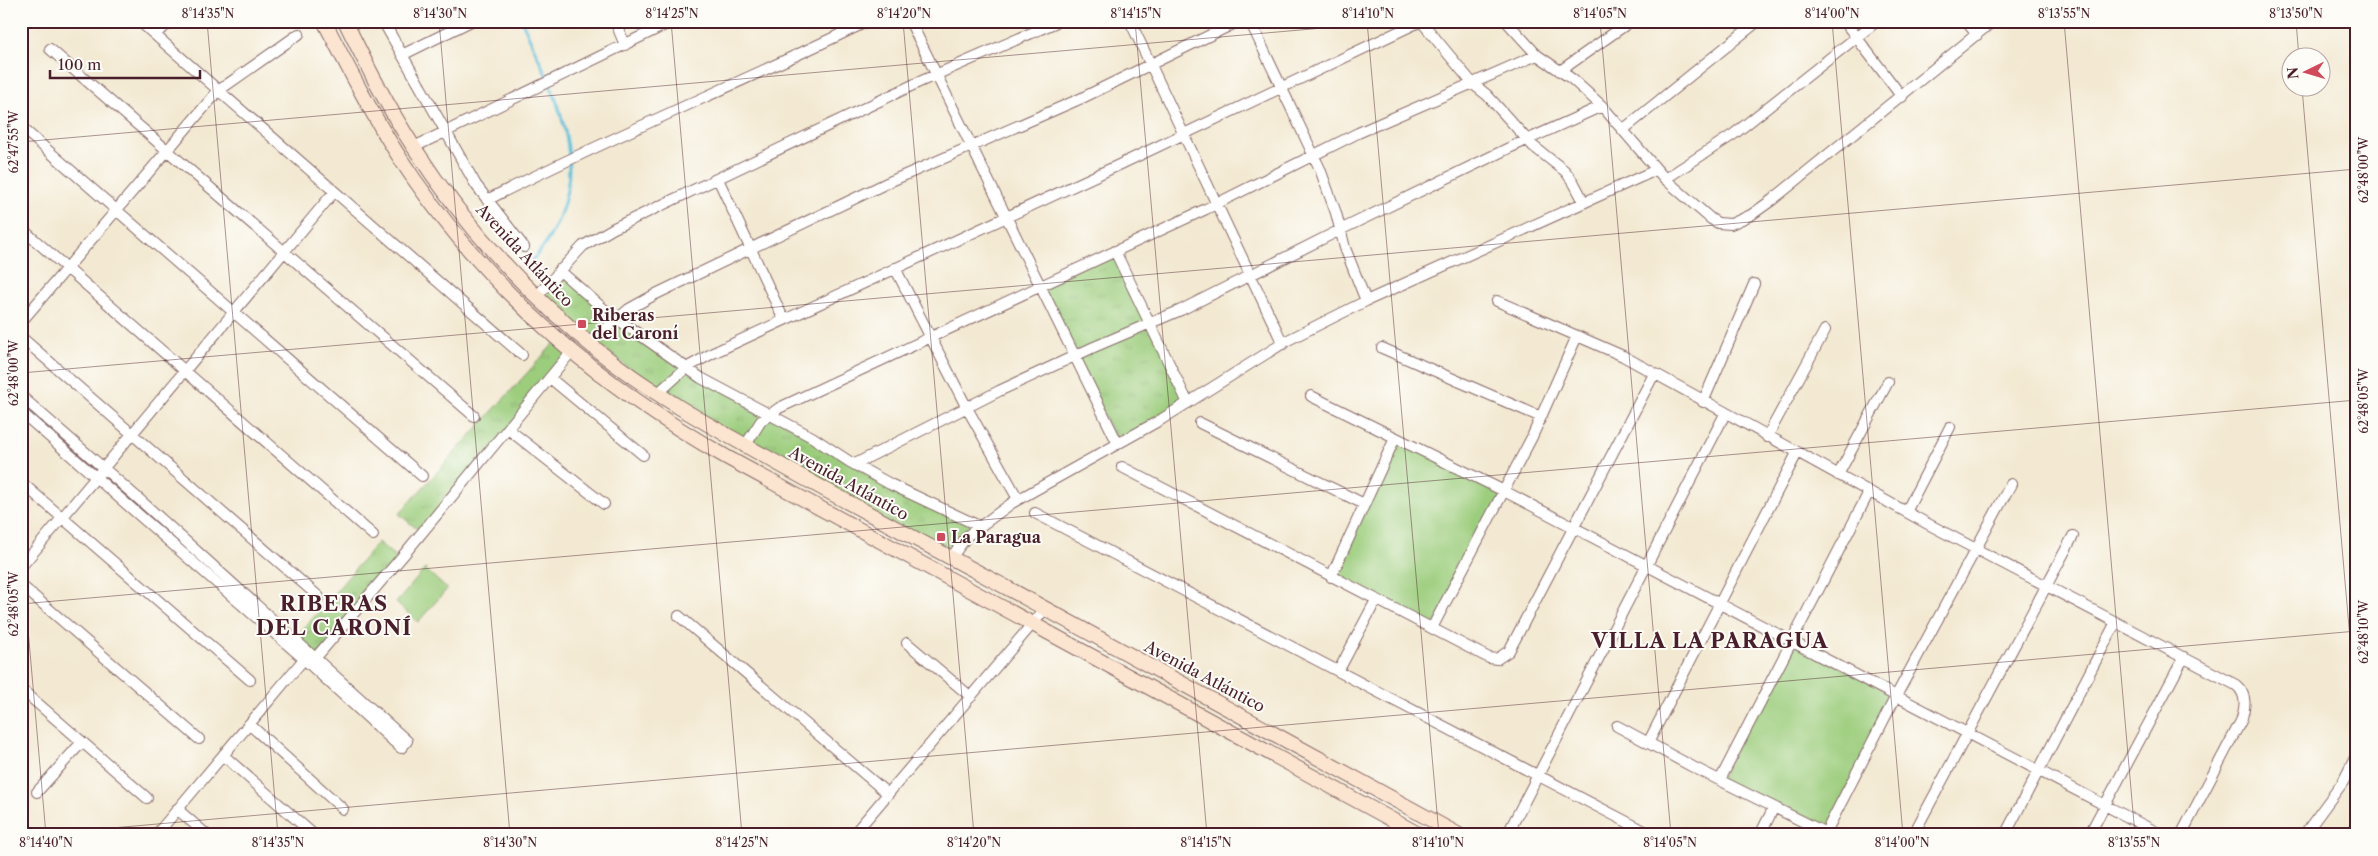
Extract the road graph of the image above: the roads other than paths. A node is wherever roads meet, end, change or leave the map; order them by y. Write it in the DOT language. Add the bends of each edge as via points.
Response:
graph roads {
  1 [pos="139,21"];
  2 [pos="173,21"];
  3 [pos="324,21"];
  4 [pos="346,21"];
  5 [pos="383,21"];
  6 [pos="471,21"];
  7 [pos="615,21"];
  8 [pos="673,21"];
  9 [pos="868,21"];
  10 [pos="910,21"];
  11 [pos="1059,21"];
  12 [pos="1130,21"];
  13 [pos="1239,21"];
  14 [pos="1250,21"];
  15 [pos="1421,21"];
  16 [pos="1506,21"];
  17 [pos="1631,21"];
  18 [pos="1758,21"];
  19 [pos="1844,21"];
  20 [pos="1877,21"];
  21 [pos="1966,21"];
  22 [pos="1993,21"];
  23 [pos="154,34"];
  24 [pos="299,34"];
  25 [pos="1977,35"];
  26 [pos="1857,38"];
  27 [pos="626,45"];
  28 [pos="50,49"];
  29 [pos="402,55"];
  30 [pos="1537,55"];
  31 [pos="1151,64"];
  32 [pos="1560,71"];
  33 [pos="936,75"];
  34 [pos="1472,84"];
  35 [pos="1281,88"];
  36 [pos="218,91"];
  37 [pos="1902,96"];
  38 [pos="1602,106"];
  39 [pos="21,127"];
  40 [pos="1624,129"];
  41 [pos="444,131"];
  42 [pos="1183,135"];
  43 [pos="1528,139"];
  44 [pos="970,146"];
  45 [pos="414,147"];
  46 [pos="166,150"];
  47 [pos="1313,156"];
  48 [pos="1656,170"];
  49 [pos="718,179"];
  50 [pos="1665,179"];
  51 [pos="334,192"];
  52 [pos="487,200"];
  53 [pos="1584,202"];
  54 [pos="1216,204"];
  55 [pos="116,209"];
  56 [pos="1006,216"];
  57 [pos="21,228"];
  58 [pos="1340,230"];
  59 [pos="524,247"];
  60 [pos="750,250"];
  61 [pos="1115,251"];
  62 [pos="285,253"];
  63 [pos="67,267"];
  64 [pos="895,268"];
  65 [pos="559,270"];
  66 [pos="1249,276"];
  67 [pos="1754,284"];
  68 [pos="1040,286"];
  69 [pos="537,296"];
  70 [pos="1366,301"];
  71 [pos="1497,301"];
  72 [pos="235,313"];
  73 [pos="617,318"];
  74 [pos="784,320"];
  75 [pos="21,322"];
  76 [pos="1148,324"];
  77 [pos="1825,330"];
  78 [pos="1577,336"];
  79 [pos="21,337"];
  80 [pos="930,337"];
  81 [pos="589,343"];
  82 [pos="1283,344"];
  83 [pos="1382,348"];
  84 [pos="571,352"];
  85 [pos="522,355"];
  86 [pos="1074,356"];
  87 [pos="686,368"];
  88 [pos="186,372"];
  89 [pos="1654,374"];
  90 [pos="550,378"];
  91 [pos="1888,382"];
  92 [pos="657,394"];
  93 [pos="21,396"];
  94 [pos="1310,396"];
  95 [pos="1703,402"];
  96 [pos="1188,403"];
  97 [pos="967,408"];
  98 [pos="21,412"];
  99 [pos="769,414"];
  100 [pos="1725,414"];
  101 [pos="474,416"];
  102 [pos="1541,417"];
  103 [pos="1200,423"];
  104 [pos="1950,427"];
  105 [pos="508,429"];
  106 [pos="133,435"];
  107 [pos="1767,437"];
  108 [pos="1395,438"];
  109 [pos="1118,444"];
  110 [pos="746,446"];
  111 [pos="1797,453"];
  112 [pos="643,455"];
  113 [pos="855,464"];
  114 [pos="1122,467"];
  115 [pos="104,469"];
  116 [pos="1838,475"];
  117 [pos="422,476"];
  118 [pos="97,478"];
  119 [pos="21,482"];
  120 [pos="2011,484"];
  121 [pos="1504,491"];
  122 [pos="1869,492"];
  123 [pos="1018,500"];
  124 [pos="604,504"];
  125 [pos="1364,504"];
  126 [pos="1906,512"];
  127 [pos="1035,513"];
  128 [pos="63,518"];
  129 [pos="979,526"];
  130 [pos="1575,529"];
  131 [pos="373,535"];
  132 [pos="2073,536"];
  133 [pos="1975,548"];
  134 [pos="951,558"];
  135 [pos="1646,566"];
  136 [pos="21,567"];
  137 [pos="1331,577"];
  138 [pos="21,585"];
  139 [pos="2045,585"];
  140 [pos="319,597"];
  141 [pos="1376,600"];
  142 [pos="1720,605"];
  143 [pos="1045,609"];
  144 [pos="679,616"];
  145 [pos="2116,622"];
  146 [pos="1033,624"];
  147 [pos="1432,628"];
  148 [pos="1790,641"];
  149 [pos="907,643"];
  150 [pos="2184,657"];
  151 [pos="310,661"];
  152 [pos="1339,670"];
  153 [pos="250,680"];
  154 [pos="22,690"];
  155 [pos="1896,696"];
  156 [pos="971,697"];
  157 [pos="249,724"];
  158 [pos="1617,726"];
  159 [pos="1968,734"];
  160 [pos="199,739"];
  161 [pos="82,742"];
  162 [pos="1648,743"];
  163 [pos="2357,754"];
  164 [pos="223,755"];
  165 [pos="2039,771"];
  166 [pos="1538,775"];
  167 [pos="1720,780"];
  168 [pos="38,792"];
  169 [pos="888,794"];
  170 [pos="147,798"];
  171 [pos="2105,805"];
  172 [pos="1774,807"];
  173 [pos="177,809"];
  174 [pos="344,809"];
  175 [pos="2357,825"];
  176 [pos="1828,834"];
  177 [pos="156,835"];
  178 [pos="207,835"];
  179 [pos="314,835"];
  180 [pos="853,835"];
  181 [pos="1420,835"];
  182 [pos="1459,835"];
  183 [pos="1507,835"];
  184 [pos="1652,835"];
  185 [pos="1760,835"];
  186 [pos="1913,835"];
  187 [pos="2005,835"];
  188 [pos="2089,835"];
  189 [pos="2162,835"];
  190 [pos="2181,835"];
  191 [pos="2304,835"];
  192 [pos="2351,835"];
  1 -- 23 [label="street"];
  2 -- 23 [label="street"];
  3 -- 84 [label="street" via="379,124 428,199 493,277"];
  4 -- 45 [label="street, Avenida Atlántico" via="382,94"];
  5 -- 29 [label="street"];
  6 -- 29 [label="street"];
  7 -- 27 [label="street"];
  8 -- 27 [label="street"];
  9 -- 52 [label="street"];
  10 -- 33 [label="street"];
  11 -- 33 [label="street"];
  12 -- 31 [label="street"];
  13 -- 31 [label="street"];
  14 -- 35 [label="street"];
  15 -- 34 [label="street"];
  15 -- 35 [label="street"];
  16 -- 30 [label="street"];
  17 -- 32 [label="street"];
  18 -- 40 [label="street"];
  19 -- 26 [label="street"];
  20 -- 26 [label="street"];
  21 -- 25 [label="street"];
  22 -- 25 [label="street"];
  23 -- 36 [label="street"];
  24 -- 36 [label="street"];
  25 -- 37 [label="street"];
  26 -- 37 [label="street"];
  26 -- 50 [label="street" via="1734,134"];
  27 -- 41 [label="street"];
  28 -- 46 [label="street"];
  29 -- 41 [label="street"];
  30 -- 32 [label="street"];
  30 -- 34 [label="street"];
  31 -- 42 [label="street"];
  31 -- 44 [label="street"];
  32 -- 38 [label="street"];
  33 -- 44 [label="street"];
  33 -- 49 [label="street"];
  34 -- 43 [label="street" via="1487,95"];
  34 -- 47 [label="street" via="1406,111"];
  35 -- 42 [label="street"];
  35 -- 47 [label="street"];
  36 -- 46 [label="street"];
  36 -- 51 [label="street"];
  37 -- 50 [label="street" via="1772,200 1731,224 1718,224"];
  38 -- 40 [label="street"];
  38 -- 43 [label="street"];
  39 -- 55 [label="street"];
  40 -- 48 [label="street"];
  41 -- 45 [label="street"];
  41 -- 52 [label="street"];
  42 -- 54 [label="street"];
  42 -- 56 [label="street"];
  43 -- 53 [label="street" via="1574,182"];
  43 -- 58 [label="street"];
  44 -- 56 [label="street"];
  44 -- 60 [label="street"];
  45 -- 69 [label="street, Avenida Atlántico" via="471,224"];
  46 -- 55 [label="street"];
  46 -- 62 [label="street"];
  47 -- 54 [label="street"];
  47 -- 58 [label="street" via="1328,189"];
  48 -- 50 [label="street"];
  48 -- 53 [label="street"];
  49 -- 60 [label="street"];
  49 -- 65 [label="street" via="596,238"];
  51 -- 62 [label="street"];
  51 -- 85 [label="street"];
  52 -- 59 [label="street"];
  53 -- 70 [label="street"];
  54 -- 61 [label="street"];
  54 -- 66 [label="street"];
  55 -- 63 [label="street"];
  55 -- 72 [label="street"];
  56 -- 64 [label="street"];
  56 -- 68 [label="street"];
  57 -- 63 [label="street"];
  58 -- 66 [label="street"];
  58 -- 70 [label="street"];
  60 -- 73 [label="street" via="648,297"];
  60 -- 74 [label="street"];
  61 -- 68 [label="street"];
  61 -- 76 [label="street"];
  62 -- 72 [label="street"];
  62 -- 101 [label="street"];
  63 -- 75 [label="street"];
  63 -- 88 [label="street"];
  64 -- 74 [label="street"];
  64 -- 80 [label="street"];
  65 -- 69 [label="street"];
  65 -- 73 [label="street"];
  66 -- 76 [label="street"];
  66 -- 82 [label="street"];
  67 -- 95 [label="street"];
  68 -- 80 [label="street"];
  68 -- 86 [label="street"];
  69 -- 81 [label="street, Avenida Atlántico"];
  70 -- 82 [label="street"];
  71 -- 78 [label="street"];
  72 -- 88 [label="street"];
  72 -- 117 [label="street"];
  73 -- 81 [label="street"];
  73 -- 87 [label="street"];
  74 -- 87 [label="street"];
  76 -- 86 [label="street"];
  76 -- 96 [label="street"];
  77 -- 107 [label="street"];
  78 -- 89 [label="street"];
  78 -- 102 [label="street"];
  79 -- 106 [label="street"];
  80 -- 97 [label="street"];
  80 -- 99 [label="street"];
  81 -- 92 [label="street, Avenida Atlántico"];
  82 -- 96 [label="street"];
  83 -- 102 [label="street"];
  84 -- 90 [label="street"];
  84 -- 146 [label="street" via="629,397 682,432"];
  86 -- 97 [label="street"];
  86 -- 109 [label="street"];
  87 -- 92 [label="street"];
  87 -- 99 [label="street"];
  88 -- 106 [label="street"];
  88 -- 131 [label="street"];
  89 -- 95 [label="street"];
  89 -- 130 [label="street"];
  90 -- 105 [label="street"];
  90 -- 112 [label="street"];
  91 -- 116 [label="street"];
  92 -- 110 [label="street, Avenida Atlántico"];
  93 -- 115 [label="street"];
  94 -- 108 [label="street"];
  95 -- 100 [label="street"];
  96 -- 109 [label="street"];
  97 -- 113 [label="street"];
  97 -- 123 [label="street"];
  98 -- 118 [label="street"];
  99 -- 110 [label="street"];
  99 -- 113 [label="street"];
  100 -- 107 [label="street"];
  100 -- 135 [label="street"];
  102 -- 121 [label="street"];
  103 -- 125 [label="street"];
  104 -- 126 [label="street"];
  105 -- 124 [label="street"];
  105 -- 151 [label="street"];
  106 -- 115 [label="street"];
  106 -- 140 [label="street"];
  107 -- 111 [label="street"];
  108 -- 121 [label="street"];
  108 -- 125 [label="street"];
  109 -- 123 [label="street"];
  110 -- 134 [label="street, Avenida Atlántico"];
  111 -- 116 [label="street"];
  111 -- 142 [label="street"];
  113 -- 129 [label="street"];
  114 -- 137 [label="street"];
  115 -- 118 [label="street"];
  115 -- 151 [label="street"];
  116 -- 122 [label="street"];
  118 -- 128 [label="street"];
  118 -- 151 [label="street"];
  119 -- 128 [label="street"];
  120 -- 133 [label="street"];
  121 -- 130 [label="street"];
  121 -- 147 [label="street"];
  122 -- 126 [label="street"];
  122 -- 148 [label="street"];
  123 -- 129 [label="street"];
  125 -- 137 [label="street"];
  126 -- 133 [label="street"];
  127 -- 152 [label="street"];
  128 -- 136 [label="street"];
  128 -- 153 [label="street"];
  129 -- 134 [label="street" via="960,543"];
  130 -- 135 [label="street"];
  130 -- 147 [label="street" via="1505,656 1489,658"];
  132 -- 139 [label="street"];
  133 -- 139 [label="street"];
  133 -- 155 [label="street"];
  134 -- 143 [label="street, Avenida Atlántico"];
  135 -- 142 [label="street"];
  135 -- 166 [label="street"];
  137 -- 141 [label="street"];
  138 -- 160 [label="street"];
  139 -- 145 [label="street"];
  139 -- 159 [label="street"];
  141 -- 147 [label="street"];
  141 -- 152 [label="street"];
  142 -- 148 [label="street"];
  142 -- 162 [label="street"];
  143 -- 146 [label="street"];
  143 -- 182 [label="street, Avenida Atlántico"];
  144 -- 169 [label="street"];
  145 -- 150 [label="street"];
  145 -- 165 [label="street"];
  146 -- 156 [label="street"];
  146 -- 181 [label="street"];
  148 -- 155 [label="street"];
  148 -- 167 [label="street"];
  149 -- 156 [label="street"];
  150 -- 171 [label="street"];
  150 -- 190 [label="street" via="2236,685 2244,694 2245,705 2240,721"];
  151 -- 151 [label="street" via="401,748 407,740"];
  151 -- 157 [label="street"];
  152 -- 166 [label="street"];
  154 -- 161 [label="street"];
  155 -- 159 [label="street"];
  155 -- 176 [label="street"];
  156 -- 169 [label="street"];
  157 -- 164 [label="street"];
  157 -- 174 [label="street"];
  158 -- 162 [label="street"];
  159 -- 165 [label="street"];
  159 -- 186 [label="street"];
  161 -- 168 [label="street"];
  161 -- 170 [label="street"];
  162 -- 167 [label="street"];
  163 -- 191 [label="street" via="2343,782"];
  164 -- 173 [label="street"];
  164 -- 179 [label="street"];
  165 -- 171 [label="street"];
  165 -- 187 [label="street"];
  166 -- 183 [label="street"];
  166 -- 184 [label="street"];
  167 -- 172 [label="street"];
  169 -- 180 [label="street"];
  171 -- 188 [label="street"];
  171 -- 189 [label="street"];
  172 -- 176 [label="street"];
  172 -- 185 [label="street"];
  173 -- 177 [label="street"];
  173 -- 178 [label="street"];
  175 -- 192 [label="street"];
}
